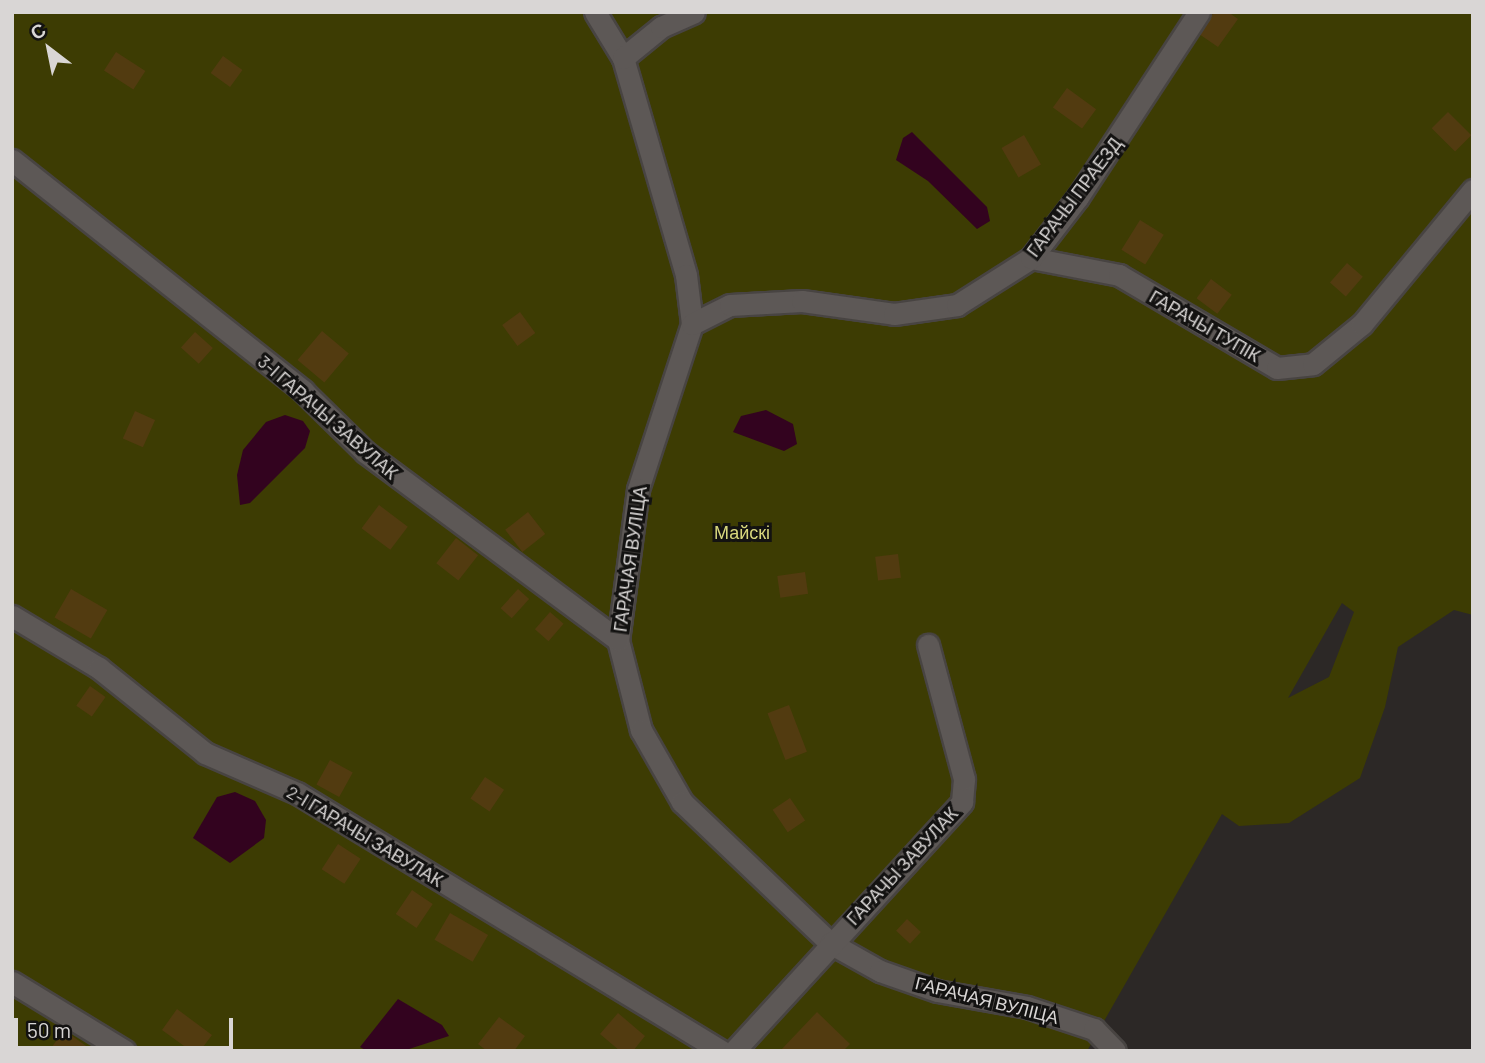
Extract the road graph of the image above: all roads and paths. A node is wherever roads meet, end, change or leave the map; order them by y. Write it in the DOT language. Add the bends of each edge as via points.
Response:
graph roads {
  1 [pos="595,12"];
  2 [pos="694,12"];
  3 [pos="1199,12"];
  4 [pos="623,58"];
  5 [pos="12,160"];
  6 [pos="1473,190"];
  7 [pos="1031,258"];
  8 [pos="692,324"];
  9 [pos="12,616"];
  10 [pos="618,640"];
  11 [pos="928,645"];
  12 [pos="830,943"];
  13 [pos="12,982"];
  14 [pos="125,1051"];
  15 [pos="722,1051"];
  16 [pos="734,1051"];
  17 [pos="1115,1051"];
  1 -- 4 [label="street, ГАРАЧАЯ ВУЛІЦА"];
  2 -- 4 [label="street" via="661,27"];
  3 -- 7 [label="street, ГАРАЧЫ ПРАЕЗД" via="1078,197"];
  4 -- 8 [label="street, ГАРАЧАЯ ВУЛІЦА" via="686,275"];
  5 -- 10 [label="street, 3-І ГАРАЧЫ ЗАВУЛАК" via="303,391 365,452"];
  6 -- 7 [label="street, ГАРАЧЫ ТУПІК" via="1363,324 1313,365 1277,368 1119,275"];
  7 -- 8 [label="street, ГАРАЧЫ ПРАЕЗД" via="957,305 894,314 802,301 730,305"];
  8 -- 10 [label="street, ГАРАЧАЯ ВУЛІЦА" via="638,489"];
  9 -- 15 [label="street, 2-І ГАРАЧЫ ЗАВУЛАК" via="99,668 205,753 297,793"];
  10 -- 12 [label="street, ГАРАЧАЯ ВУЛІЦА" via="641,730 682,802"];
  11 -- 12 [label="street, ГАРАЧЫ ЗАВУЛАК" via="964,779 961,802"];
  12 -- 16 [label="street, ГАРАЧЫ ЗАВУЛАК"];
  12 -- 17 [label="street, ГАРАЧАЯ ВУЛІЦА" via="880,971 937,991 1027,1007 1094,1029"];
  13 -- 14 [label="street"];
}
